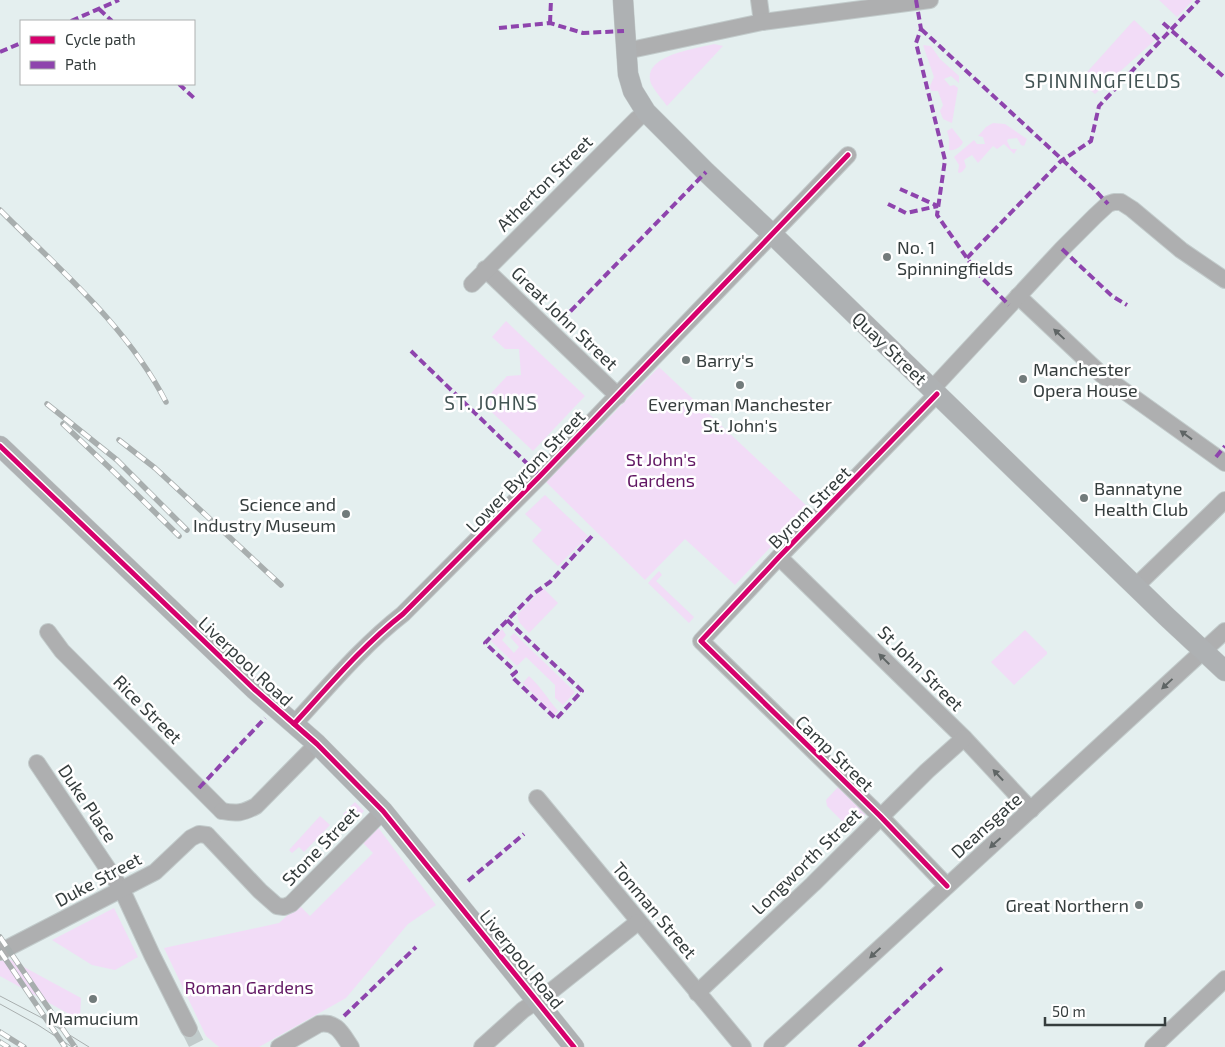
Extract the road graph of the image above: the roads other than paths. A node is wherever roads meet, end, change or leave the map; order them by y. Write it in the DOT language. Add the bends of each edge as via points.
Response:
graph roads {
  1 [pos="623,0"];
  2 [pos="759,0"];
  3 [pos="930,0"];
  4 [pos="762,22"];
  5 [pos="626,51"];
  6 [pos="646,112"];
  7 [pos="848,155"];
  8 [pos="772,234"];
  9 [pos="486,269"];
  10 [pos="1225,280"];
  11 [pos="472,284"];
  12 [pos="1018,296"];
  13 [pos="935,391"];
  14 [pos="618,396"];
  15 [pos="0,446"];
  16 [pos="1225,464"];
  17 [pos="1225,500"];
  18 [pos="779,557"];
  19 [pos="1136,586"];
  20 [pos="1225,631"];
  21 [pos="48,632"];
  22 [pos="702,641"];
  23 [pos="1202,650"];
  24 [pos="1225,671"];
  25 [pos="294,724"];
  26 [pos="964,738"];
  27 [pos="317,744"];
  28 [pos="37,763"];
  29 [pos="537,798"];
  30 [pos="1031,810"];
  31 [pos="222,811"];
  32 [pos="383,811"];
  33 [pos="880,816"];
  34 [pos="207,835"];
  35 [pos="947,886"];
  36 [pos="122,890"];
  37 [pos="638,922"];
  38 [pos="0,952"];
  39 [pos="1225,979"];
  40 [pos="698,992"];
  41 [pos="537,1001"];
  42 [pos="190,1029"];
  43 [pos="279,1047"];
  44 [pos="351,1047"];
  45 [pos="482,1047"];
  46 [pos="574,1047"];
  47 [pos="743,1047"];
  48 [pos="772,1047"];
  49 [pos="1153,1047"];
  1 -- 5 [label="main road, Quay Street"];
  2 -- 4 [label="street"];
  3 -- 4 [label="street"];
  4 -- 5 [label="street"];
  5 -- 6 [label="main road, Quay Street" via="633,91"];
  6 -- 8 [label="main road, Quay Street"];
  6 -- 9 [label="street, Atherton Street"];
  7 -- 8 [label="street, Lower Byrom Street"];
  8 -- 13 [label="main road, Quay Street"];
  8 -- 14 [label="street, Lower Byrom Street"];
  9 -- 11 [label="street, Atherton Street"];
  9 -- 14 [label="street, Great John Street"];
  10 -- 12 [label="street, Byrom Street" via="1181,250 1132,208 1114,202 1081,229"];
  12 -- 13 [label="street, Byrom Street"];
  16 -- 12 [label="street, one-way" via="1102,375"];
  13 -- 18 [label="street, Byrom Street"];
  13 -- 19 [label="main road, Quay Street"];
  14 -- 25 [label="street, Lower Byrom Street" via="447,570 347,666"];
  15 -- 25 [label="main road, Liverpool Road"];
  17 -- 19 [label="street"];
  18 -- 22 [label="street, Byrom Street"];
  26 -- 18 [label="street, St John Street, one-way"];
  19 -- 23 [label="main road, Quay Street"];
  20 -- 23 [label="street, Deansgate"];
  21 -- 31 [label="street, Rice Street" via="62,652"];
  22 -- 33 [label="street, Camp Street"];
  23 -- 24 [label="main road, Quay Street"];
  23 -- 30 [label="street, Deansgate, one-way"];
  25 -- 27 [label="main road, Liverpool Road"];
  30 -- 26 [label="street, St John Street, one-way"];
  26 -- 33 [label="street, Longworth Street"];
  27 -- 31 [label="street" via="256,806 244,812"];
  27 -- 32 [label="main road, Liverpool Road"];
  28 -- 36 [label="street, Duke Place"];
  29 -- 37 [label="street, Tonman Street"];
  30 -- 35 [label="street, Deansgate, one-way"];
  31 -- 34 [label="street"];
  32 -- 34 [label="street, Stone Street" via="291,904 284,907 277,906 260,891"];
  32 -- 41 [label="main road, Liverpool Road"];
  33 -- 35 [label="street, Camp Street"];
  33 -- 40 [label="street, Longworth Street"];
  34 -- 36 [label="street, Duke Street" via="191,838 155,872"];
  35 -- 48 [label="street, Deansgate, one-way"];
  36 -- 38 [label="street, Duke Street"];
  36 -- 42 [label="street, Duke Place"];
  37 -- 40 [label="street, Tonman Street"];
  37 -- 41 [label="street"];
  39 -- 49 [label="street"];
  40 -- 47 [label="street, Tonman Street"];
  41 -- 45 [label="street"];
  41 -- 46 [label="main road, Liverpool Road"];
  43 -- 44 [label="street" via="326,1023 335,1025"];
}
